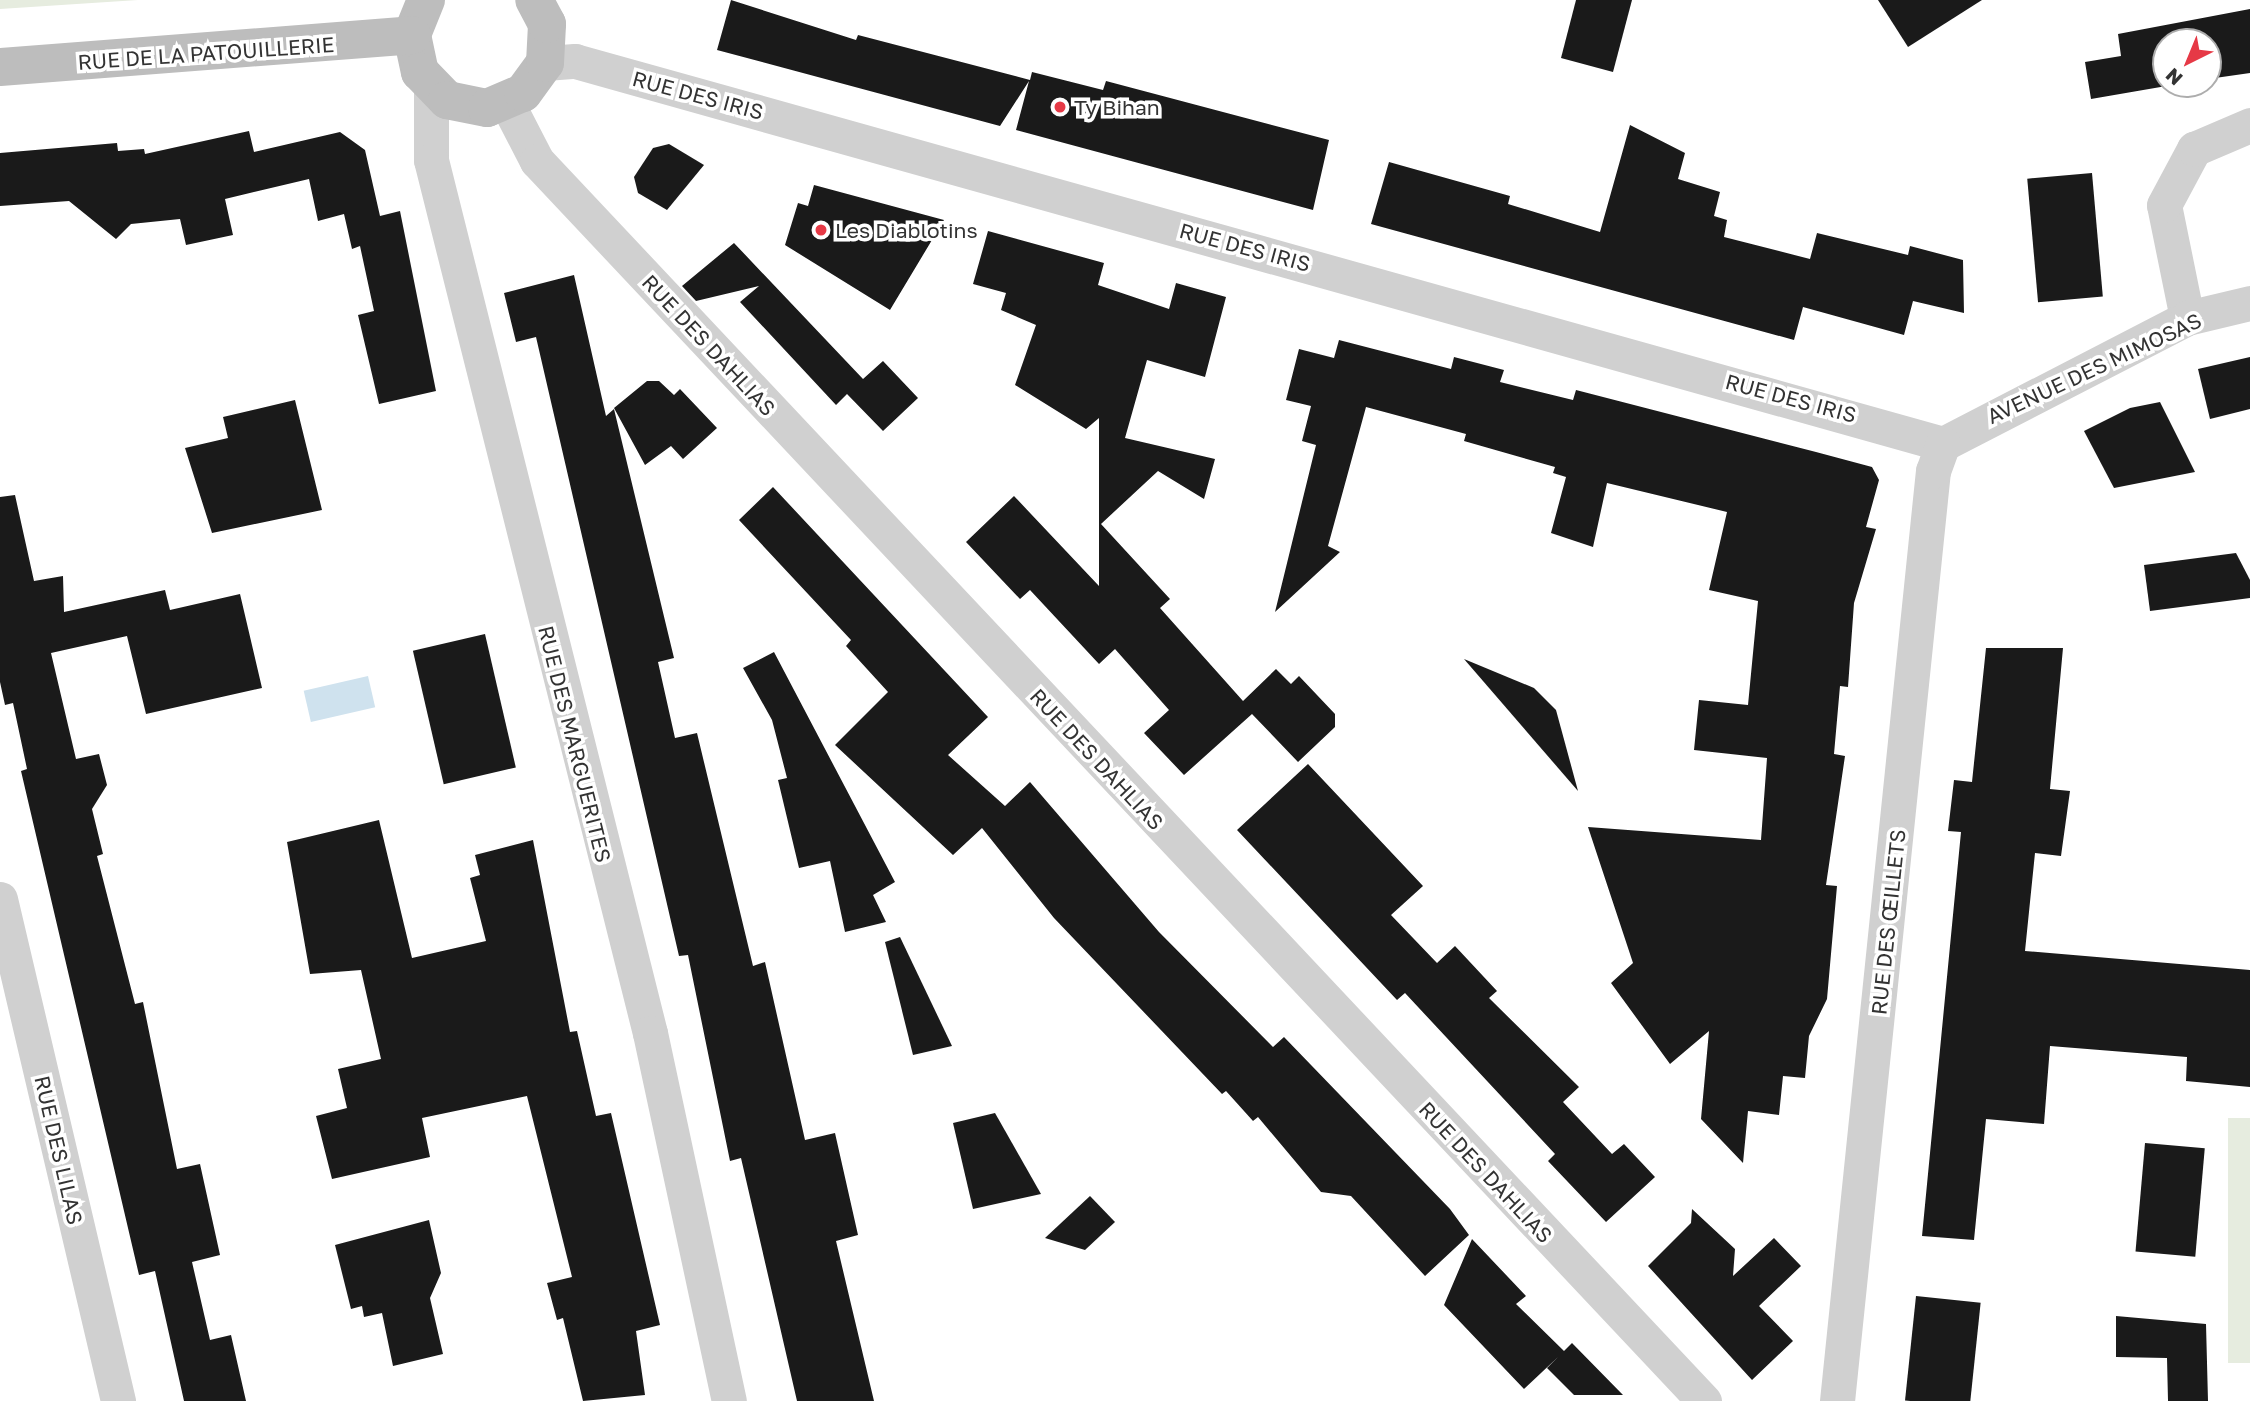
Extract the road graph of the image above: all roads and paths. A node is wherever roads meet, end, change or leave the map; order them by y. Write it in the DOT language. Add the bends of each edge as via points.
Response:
graph roads {
  1 [pos="426,0"];
  2 [pos="541,2"];
  3 [pos="412,35"];
  4 [pos="545,63"];
  5 [pos="0,67"];
  6 [pos="431,87"];
  7 [pos="507,103"];
  8 [pos="2250,125"];
  9 [pos="2250,303"];
  10 [pos="2187,318"];
  11 [pos="1943,444"];
  12 [pos="0,899"];
  13 [pos="118,1401"];
  14 [pos="729,1401"];
  15 [pos="1704,1401"];
  16 [pos="1837,1401"];
  1 -- 3 [label="street"];
  2 -- 4 [label="street" via="549,44"];
  3 -- 5 [label="street, RUE DE LA PATOUILLERIE"];
  3 -- 6 [label="street" via="414,54"];
  4 -- 7 [label="street" via="523,93"];
  4 -- 11 [label="street, RUE DES IRIS" via="575,61"];
  6 -- 7 [label="street" via="467,107"];
  6 -- 14 [label="street, RUE DES MARGUERITES" via="431,160 650,1032"];
  7 -- 15 [label="street, RUE DES DAHLIAS" via="537,160"];
  8 -- 10 [label="street" via="2194,149 2164,205"];
  9 -- 10 [label="street, AVENUE DES MIMOSAS"];
  10 -- 11 [label="street, AVENUE DES MIMOSAS"];
  11 -- 16 [label="street, RUE DES ŒILLETS" via="1933,471"];
  12 -- 13 [label="street, RUE DES LILAS"];
}
